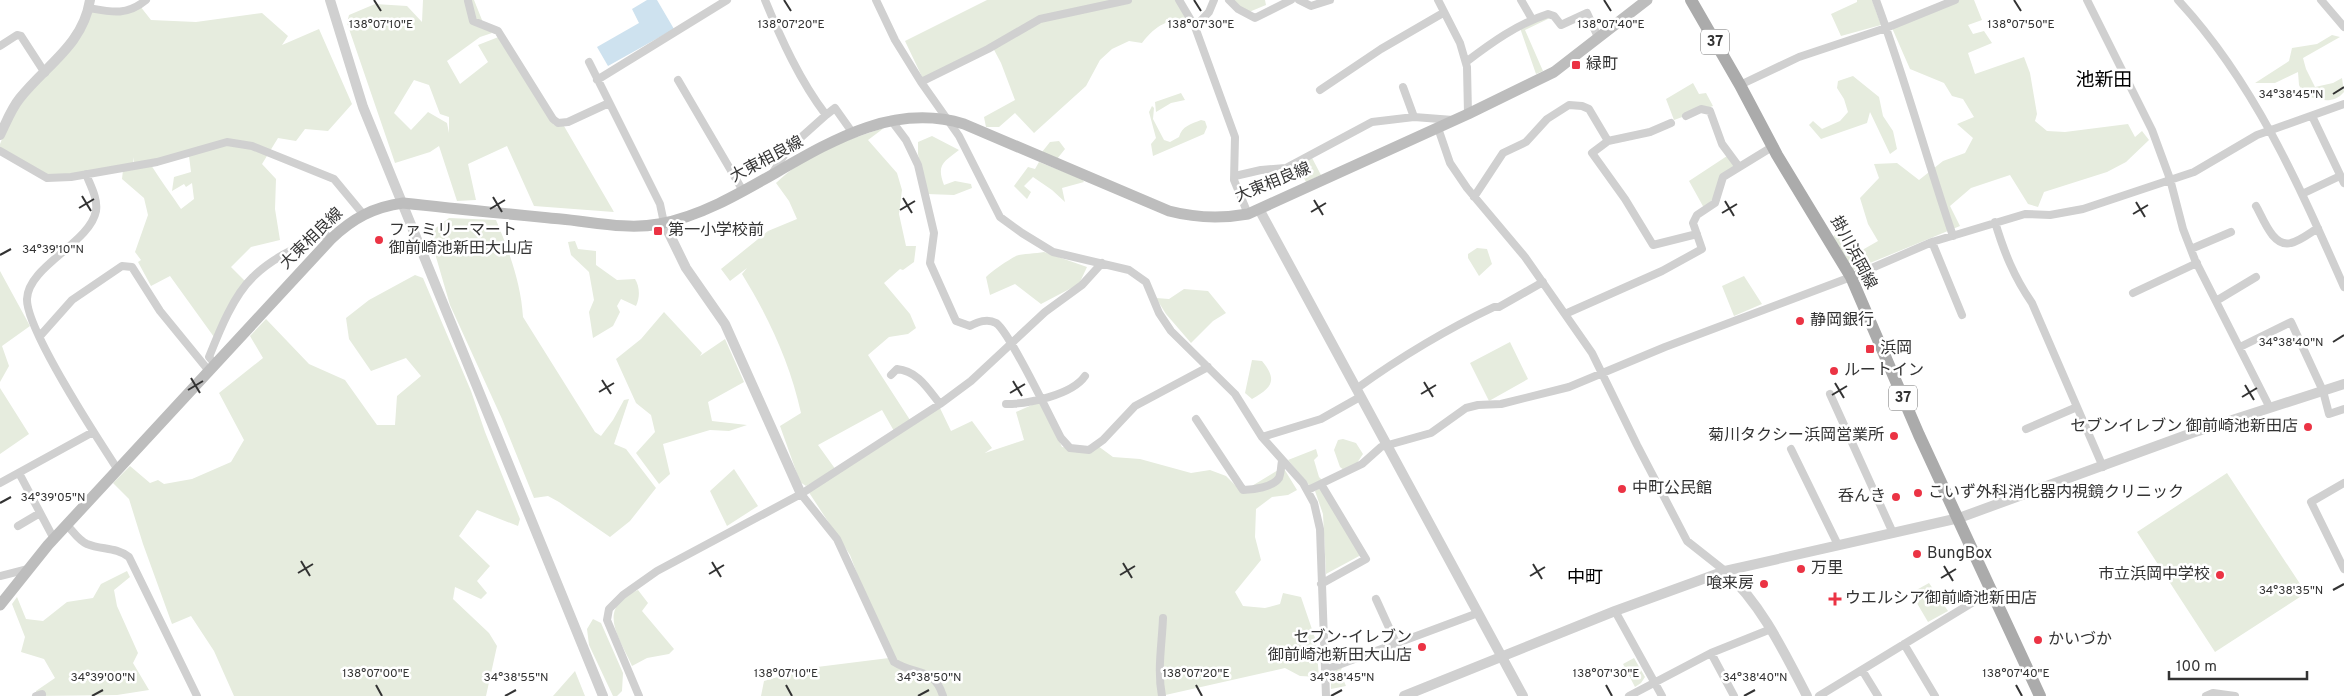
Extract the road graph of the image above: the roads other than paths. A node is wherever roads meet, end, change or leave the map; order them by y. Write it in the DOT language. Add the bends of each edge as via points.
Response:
graph roads {
  1 [pos="146,0"];
  2 [pos="330,0"];
  3 [pos="727,0"];
  4 [pos="765,0"];
  5 [pos="876,0"];
  6 [pos="1128,0"];
  7 [pos="1179,0"];
  8 [pos="1214,0"];
  9 [pos="1229,0"];
  10 [pos="1291,0"];
  11 [pos="1299,0"];
  12 [pos="1330,0"];
  13 [pos="1438,0"];
  14 [pos="1522,0"];
  15 [pos="1647,0"];
  16 [pos="1691,0"];
  17 [pos="1876,0"];
  18 [pos="1955,0"];
  19 [pos="2087,0"];
  20 [pos="2178,0"];
  21 [pos="2321,0"];
  22 [pos="468,1"];
  23 [pos="89,4"];
  24 [pos="1444,13"];
  25 [pos="1532,19"];
  26 [pos="1195,27"];
  27 [pos="2344,27"];
  28 [pos="1886,28"];
  29 [pos="1598,37"];
  30 [pos="0,46"];
  31 [pos="589,62"];
  32 [pos="1466,62"];
  33 [pos="45,72"];
  34 [pos="597,80"];
  35 [pos="678,80"];
  36 [pos="921,82"];
  37 [pos="1740,85"];
  38 [pos="1403,87"];
  39 [pos="1320,90"];
  40 [pos="609,103"];
  41 [pos="2344,104"];
  42 [pos="1468,114"];
  43 [pos="826,115"];
  44 [pos="1686,116"];
  45 [pos="2312,116"];
  46 [pos="1414,117"];
  47 [pos="945,118"];
  48 [pos="891,120"];
  49 [pos="1454,120"];
  50 [pos="1672,123"];
  51 [pos="1438,128"];
  52 [pos="2271,131"];
  53 [pos="852,132"];
  54 [pos="0,135"];
  55 [pos="1608,140"];
  56 [pos="1772,147"];
  57 [pos="0,151"];
  58 [pos="1739,167"];
  59 [pos="86,174"];
  60 [pos="1235,176"];
  61 [pos="769,178"];
  62 [pos="2170,179"];
  63 [pos="2342,179"];
  64 [pos="743,192"];
  65 [pos="2302,194"];
  66 [pos="1474,197"];
  67 [pos="403,203"];
  68 [pos="2256,206"];
  69 [pos="1259,209"];
  70 [pos="363,214"];
  71 [pos="1248,214"];
  72 [pos="1995,222"];
  73 [pos="664,223"];
  74 [pos="2318,228"];
  75 [pos="2231,232"];
  76 [pos="1697,234"];
  77 [pos="1953,236"];
  78 [pos="331,239"];
  79 [pos="1932,242"];
  80 [pos="2191,249"];
  81 [pos="1102,263"];
  82 [pos="2197,263"];
  83 [pos="1851,277"];
  84 [pos="2256,277"];
  85 [pos="1543,282"];
  86 [pos="2344,287"];
  87 [pos="2134,294"];
  88 [pos="2216,302"];
  89 [pos="1565,314"];
  90 [pos="1962,315"];
  91 [pos="40,336"];
  92 [pos="1011,344"];
  93 [pos="2240,347"];
  94 [pos="1208,367"];
  95 [pos="212,368"];
  96 [pos="1603,372"];
  97 [pos="890,375"];
  98 [pos="1085,376"];
  99 [pos="2344,384"];
  100 [pos="2323,391"];
  101 [pos="1358,393"];
  102 [pos="1830,394"];
  103 [pos="1040,399"];
  104 [pos="940,404"];
  105 [pos="1006,404"];
  106 [pos="2077,407"];
  107 [pos="2270,408"];
  108 [pos="2344,409"];
  109 [pos="1196,419"];
  110 [pos="2026,429"];
  111 [pos="93,432"];
  112 [pos="1262,437"];
  113 [pos="1387,446"];
  114 [pos="1791,449"];
  115 [pos="1282,461"];
  116 [pos="2103,467"];
  117 [pos="118,470"];
  118 [pos="19,473"];
  119 [pos="0,483"];
  120 [pos="2344,483"];
  121 [pos="1321,484"];
  122 [pos="1308,490"];
  123 [pos="801,494"];
  124 [pos="40,513"];
  125 [pos="1959,518"];
  126 [pos="66,524"];
  127 [pos="18,526"];
  128 [pos="1893,533"];
  129 [pos="54,539"];
  130 [pos="1838,545"];
  131 [pos="28,569"];
  132 [pos="2344,569"];
  133 [pos="1725,571"];
  134 [pos="0,576"];
  135 [pos="1321,584"];
  136 [pos="1993,590"];
  137 [pos="1376,599"];
  138 [pos="0,605"];
  139 [pos="1615,610"];
  140 [pos="1478,613"];
  141 [pos="1163,618"];
  142 [pos="1771,629"];
  143 [pos="1396,643"];
  144 [pos="1904,644"];
  145 [pos="1711,653"];
  146 [pos="1502,657"];
  147 [pos="1325,670"];
  148 [pos="1862,670"];
  149 [pos="1654,681"];
  150 [pos="197,696"];
  151 [pos="603,696"];
  152 [pos="639,696"];
  153 [pos="943,696"];
  154 [pos="1162,696"];
  155 [pos="1326,696"];
  156 [pos="1404,696"];
  157 [pos="1523,696"];
  158 [pos="1629,696"];
  159 [pos="1662,696"];
  160 [pos="1734,696"];
  161 [pos="1807,696"];
  162 [pos="1819,696"];
  163 [pos="1878,696"];
  164 [pos="1935,696"];
  165 [pos="2040,696"];
  166 [pos="2206,696"];
  167 [pos="2235,696"];
  1 -- 23 [label="street" via="126,12 109,12"];
  2 -- 67 [label="street" via="363,107"];
  3 -- 34 [label="street"];
  4 -- 43 [label="street" via="803,78"];
  5 -- 36 [label="street"];
  6 -- 36 [label="street" via="1040,19"];
  7 -- 26 [label="street"];
  8 -- 26 [label="street" via="1209,12"];
  9 -- 10 [label="street" via="1255,18"];
  11 -- 12 [label="street" via="1311,6"];
  13 -- 24 [label="street"];
  14 -- 25 [label="street"];
  15 -- 29 [label="main road, 大東相良線"];
  16 -- 37 [label="main road, 掛川浜岡線 / 37"];
  17 -- 28 [label="street"];
  18 -- 28 [label="street"];
  19 -- 62 [label="street" via="2152,130"];
  20 -- 52 [label="street" via="2220,50"];
  21 -- 27 [label="street"];
  22 -- 40 [label="street" via="473,21 498,31 558,123 568,122"];
  23 -- 33 [label="street" via="75,39"];
  24 -- 32 [label="street"];
  24 -- 39 [label="street"];
  25 -- 29 [label="street" via="1548,14 1561,25 1587,13"];
  25 -- 32 [label="street"];
  26 -- 60 [label="street" via="1235,137"];
  28 -- 37 [label="street" via="1799,57"];
  28 -- 77 [label="street"];
  29 -- 42 [label="main road, 大東相良線" via="1554,72"];
  30 -- 33 [label="street" via="17,35 21,36"];
  31 -- 34 [label="street"];
  32 -- 42 [label="street"];
  33 -- 54 [label="street" via="19,98"];
  34 -- 40 [label="street"];
  35 -- 64 [label="street"];
  36 -- 47 [label="street"];
  37 -- 56 [label="main road, 掛川浜岡線 / 37"];
  38 -- 46 [label="street"];
  40 -- 73 [label="street" via="660,204"];
  41 -- 45 [label="street"];
  42 -- 49 [label="main road, 大東相良線"];
  43 -- 53 [label="street" via="835,108"];
  43 -- 61 [label="street" via="788,149"];
  44 -- 58 [label="street" via="1701,109 1710,110 1722,144"];
  45 -- 52 [label="street"];
  45 -- 63 [label="street"];
  46 -- 49 [label="street"];
  46 -- 60 [label="street" via="1372,122 1286,168"];
  47 -- 48 [label="main road, 大東相良線"];
  47 -- 71 [label="main road, 大東相良線" via="1169,211 1211,218"];
  47 -- 81 [label="street" via="959,136 1000,217 1053,252"];
  48 -- 53 [label="main road, 大東相良線"];
  48 -- 92 [label="street" via="906,140 918,165 934,233 930,263 956,321 970,326 987,320 997,323"];
  49 -- 51 [label="main road, 大東相良線"];
  50 -- 55 [label="street" via="1650,132"];
  51 -- 66 [label="street" via="1450,163"];
  51 -- 69 [label="main road, 大東相良線"];
  52 -- 62 [label="street" via="2243,141 2194,172"];
  52 -- 65 [label="street"];
  53 -- 61 [label="main road, 大東相良線"];
  55 -- 66 [label="street" via="1589,108 1569,105 1547,119 1526,142 1504,154"];
  55 -- 76 [label="street" via="1592,154 1653,245"];
  56 -- 58 [label="street"];
  56 -- 83 [label="main road, 掛川浜岡線 / 37"];
  57 -- 59 [label="street" via="47,178"];
  58 -- 76 [label="street" via="1723,178 1715,203 1693,223"];
  59 -- 70 [label="street" via="157,162 227,142 252,146 334,179"];
  59 -- 91 [label="street" via="95,196 96,212 85,230 38,276 29,290 27,301"];
  60 -- 71 [label="street"];
  61 -- 64 [label="main road, 大東相良線"];
  62 -- 72 [label="street" via="2083,209 2050,215 2025,214"];
  62 -- 80 [label="street"];
  63 -- 65 [label="street"];
  64 -- 73 [label="main road, 大東相良線" via="690,216"];
  65 -- 74 [label="street"];
  66 -- 85 [label="street"];
  67 -- 70 [label="main road, 大東相良線"];
  67 -- 73 [label="main road, 大東相良線" via="615,225"];
  67 -- 151 [label="street"];
  68 -- 74 [label="street" via="2276,240 2282,244 2291,244"];
  69 -- 71 [label="main road, 大東相良線"];
  69 -- 101 [label="street"];
  70 -- 78 [label="main road, 大東相良線"];
  72 -- 77 [label="street"];
  72 -- 106 [label="street" via="2006,258 2018,284 2032,303"];
  73 -- 123 [label="street" via="686,268 725,324"];
  74 -- 86 [label="street"];
  75 -- 80 [label="street"];
  76 -- 89 [label="street" via="1702,250 1662,272"];
  77 -- 79 [label="street"];
  78 -- 95 [label="main road, 大東相良線"];
  78 -- 95 [label="street" via="326,234 274,260 252,277 221,328 208,357"];
  79 -- 83 [label="street"];
  79 -- 90 [label="street"];
  80 -- 82 [label="street"];
  81 -- 92 [label="street" via="1082,285 1045,312"];
  81 -- 94 [label="street" via="1129,270 1146,282 1159,313 1171,331"];
  82 -- 87 [label="street"];
  82 -- 88 [label="street"];
  83 -- 96 [label="street"];
  83 -- 125 [label="main road, 掛川浜岡線 / 37" via="1919,435"];
  84 -- 88 [label="street"];
  85 -- 89 [label="street"];
  85 -- 101 [label="street" via="1499,307 1448,329 1397,360"];
  88 -- 93 [label="street"];
  89 -- 96 [label="street"];
  91 -- 95 [label="street" via="72,300 122,266 132,267 160,311"];
  91 -- 111 [label="street"];
  92 -- 103 [label="street"];
  92 -- 104 [label="street"];
  93 -- 100 [label="street" via="2291,322"];
  93 -- 107 [label="street"];
  94 -- 103 [label="street" via="1135,406 1089,450 1070,448"];
  94 -- 112 [label="street" via="1235,394"];
  95 -- 117 [label="main road, 大東相良線"];
  96 -- 113 [label="street" via="1569,387 1501,404 1478,404 1466,408 1431,433"];
  96 -- 133 [label="street" via="1687,541"];
  97 -- 104 [label="street" via="897,369 916,374"];
  98 -- 103 [label="street" via="1078,384"];
  99 -- 100 [label="street"];
  100 -- 107 [label="street"];
  100 -- 108 [label="street" via="2329,414"];
  101 -- 112 [label="street" via="1321,420"];
  101 -- 113 [label="street"];
  102 -- 128 [label="street"];
  103 -- 105 [label="street"];
  104 -- 123 [label="street"];
  106 -- 110 [label="street"];
  106 -- 116 [label="street"];
  107 -- 116 [label="street"];
  109 -- 115 [label="street" via="1243,490 1255,490 1276,481 1280,477"];
  111 -- 117 [label="street"];
  111 -- 118 [label="street"];
  112 -- 115 [label="street"];
  113 -- 121 [label="street" via="1374,451 1350,471"];
  113 -- 140 [label="street"];
  114 -- 130 [label="street"];
  115 -- 122 [label="street"];
  116 -- 125 [label="street"];
  117 -- 126 [label="main road, 大東相良線"];
  118 -- 119 [label="street"];
  118 -- 124 [label="street"];
  120 -- 132 [label="street" via="2311,502"];
  121 -- 122 [label="street"];
  121 -- 135 [label="street" via="1366,559"];
  122 -- 135 [label="street" via="1320,529"];
  123 -- 152 [label="street" via="657,571 623,595 610,609 609,629"];
  123 -- 153 [label="street" via="837,539 894,662 934,677"];
  124 -- 127 [label="street"];
  124 -- 129 [label="street"];
  125 -- 128 [label="street"];
  125 -- 136 [label="main road, 掛川浜岡線 / 37"];
  126 -- 129 [label="main road, 大東相良線"];
  126 -- 150 [label="street" via="87,544 120,550 129,557"];
  128 -- 130 [label="street"];
  129 -- 131 [label="main road, 大東相良線"];
  130 -- 133 [label="street"];
  131 -- 134 [label="street"];
  131 -- 138 [label="main road, 大東相良線"];
  133 -- 139 [label="street"];
  133 -- 142 [label="street" via="1743,589"];
  135 -- 147 [label="street"];
  136 -- 144 [label="street"];
  136 -- 165 [label="main road, 掛川浜岡線 / 37" via="2011,637"];
  137 -- 143 [label="street"];
  139 -- 146 [label="street"];
  139 -- 149 [label="street"];
  140 -- 143 [label="street"];
  140 -- 146 [label="street"];
  141 -- 154 [label="street" via="1160,652"];
  142 -- 145 [label="street"];
  142 -- 161 [label="street"];
  143 -- 147 [label="street"];
  144 -- 148 [label="street"];
  144 -- 164 [label="street"];
  145 -- 149 [label="street"];
  145 -- 160 [label="street"];
  146 -- 156 [label="street"];
  146 -- 157 [label="street"];
  147 -- 155 [label="street"];
  148 -- 162 [label="street"];
  148 -- 163 [label="street"];
  149 -- 158 [label="street"];
  149 -- 159 [label="street"];
  166 -- 167 [label="street" via="2213,693"];
}
